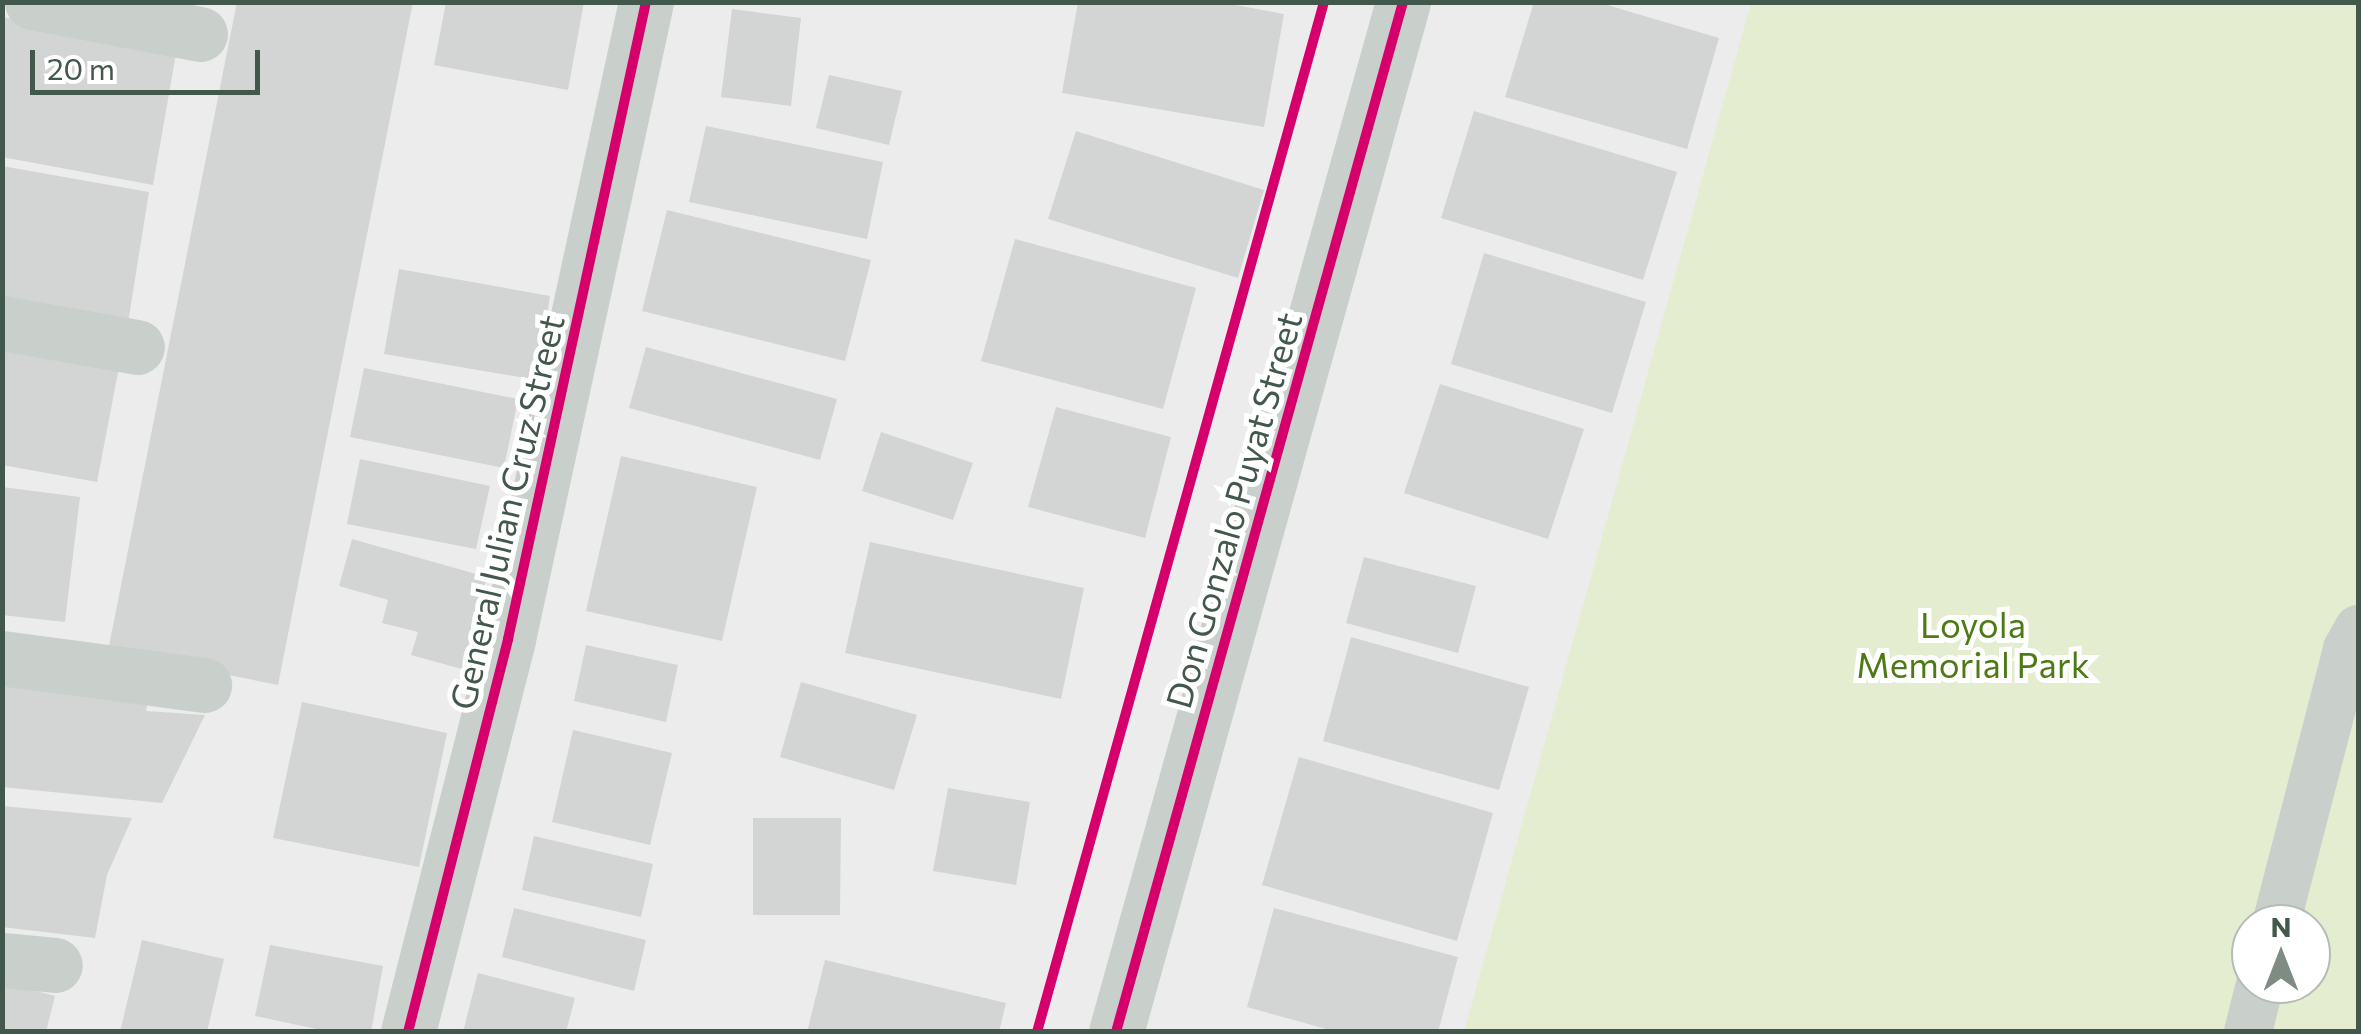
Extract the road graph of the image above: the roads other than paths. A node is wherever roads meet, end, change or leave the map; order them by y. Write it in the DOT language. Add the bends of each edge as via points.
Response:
graph roads {
  1 [pos="32,2"];
  2 [pos="646,2"];
  3 [pos="1403,2"];
  4 [pos="200,34"];
  5 [pos="2,323"];
  6 [pos="137,346"];
  7 [pos="2358,628"];
  8 [pos="2,658"];
  9 [pos="204,684"];
  10 [pos="2281,904"];
  11 [pos="2255,1004"];
  12 [pos="408,1032"];
  13 [pos="1116,1032"];
  14 [pos="2248,1032"];
  1 -- 4 [label="street"];
  2 -- 12 [label="street, General Julian Cruz Street" via="508,638"];
  3 -- 13 [label="street, Don Gonzalo Puyat Street"];
  5 -- 6 [label="street"];
  7 -- 10 [label="lane"];
  8 -- 9 [label="street"];
  11 -- 14 [label="lane"];
}
